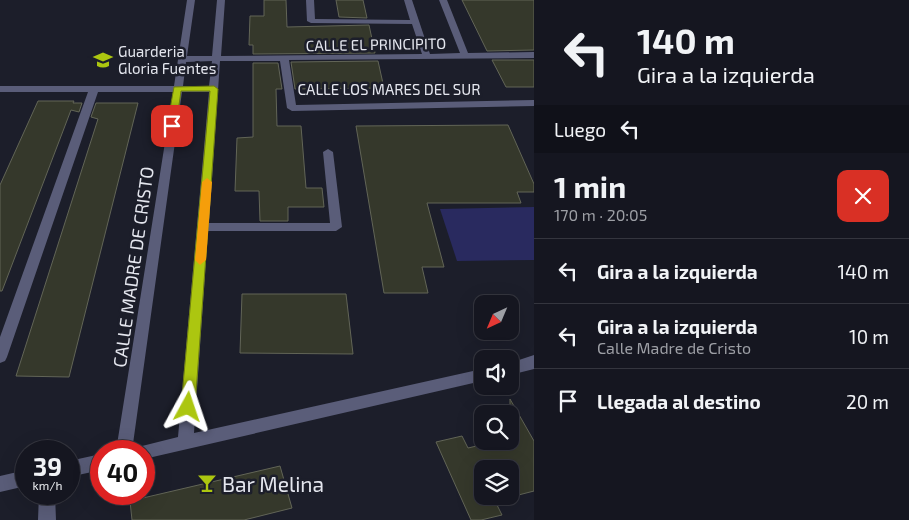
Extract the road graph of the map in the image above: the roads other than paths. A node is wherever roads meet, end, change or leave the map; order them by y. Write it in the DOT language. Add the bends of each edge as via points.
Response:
graph roads {
  1 [pos="191,0"];
  2 [pos="221,0"];
  3 [pos="310,0"];
  4 [pos="408,0"];
  5 [pos="443,0"];
  6 [pos="415,22"];
  7 [pos="534,55"];
  8 [pos="465,56"];
  9 [pos="427,57"];
  10 [pos="284,58"];
  11 [pos="182,59"];
  12 [pos="218,59"];
  13 [pos="94,89"];
  14 [pos="177,89"];
  15 [pos="214,89"];
  16 [pos="1,90"];
  17 [pos="534,103"];
  18 [pos="328,152"];
  19 [pos="203,227"];
  20 [pos="0,356"];
  21 [pos="532,367"];
  22 [pos="519,368"];
  23 [pos="474,377"];
  24 [pos="126,440"];
  25 [pos="185,443"];
  26 [pos="155,450"];
  27 [pos="15,481"];
  28 [pos="0,484"];
  29 [pos="47,505"];
  30 [pos="47,520"];
  1 -- 11 [label="street, CALLE MADRE DE CRISTO"];
  2 -- 12 [label="street"];
  3 -- 6 [label="street" via="312,21"];
  4 -- 6 [label="street"];
  5 -- 8 [label="street"];
  6 -- 9 [label="street"];
  7 -- 8 [label="street, CALLE EL PRINCIPITO"];
  8 -- 9 [label="street, CALLE EL PRINCIPITO"];
  9 -- 10 [label="street, CALLE EL PRINCIPITO"];
  10 -- 12 [label="street, CALLE EL PRINCIPITO"];
  10 -- 17 [label="street, CALLE LOS MARES DEL SUR" via="292,108"];
  11 -- 12 [label="street, CALLE EL PRINCIPITO"];
  11 -- 14 [label="street, CALLE MADRE DE CRISTO"];
  12 -- 15 [label="street"];
  13 -- 14 [label="street"];
  13 -- 16 [label="street"];
  13 -- 20 [label="street"];
  14 -- 15 [label="street"];
  14 -- 24 [label="street, CALLE MADRE DE CRISTO"];
  15 -- 19 [label="street"];
  18 -- 19 [label="street" via="336,227"];
  19 -- 25 [label="street"];
  21 -- 22 [label="street"];
  23 -- 25 [label="street"];
  25 -- 26 [label="street"];
  27 -- 28 [label="street"];
  29 -- 30 [label="street"];
}
